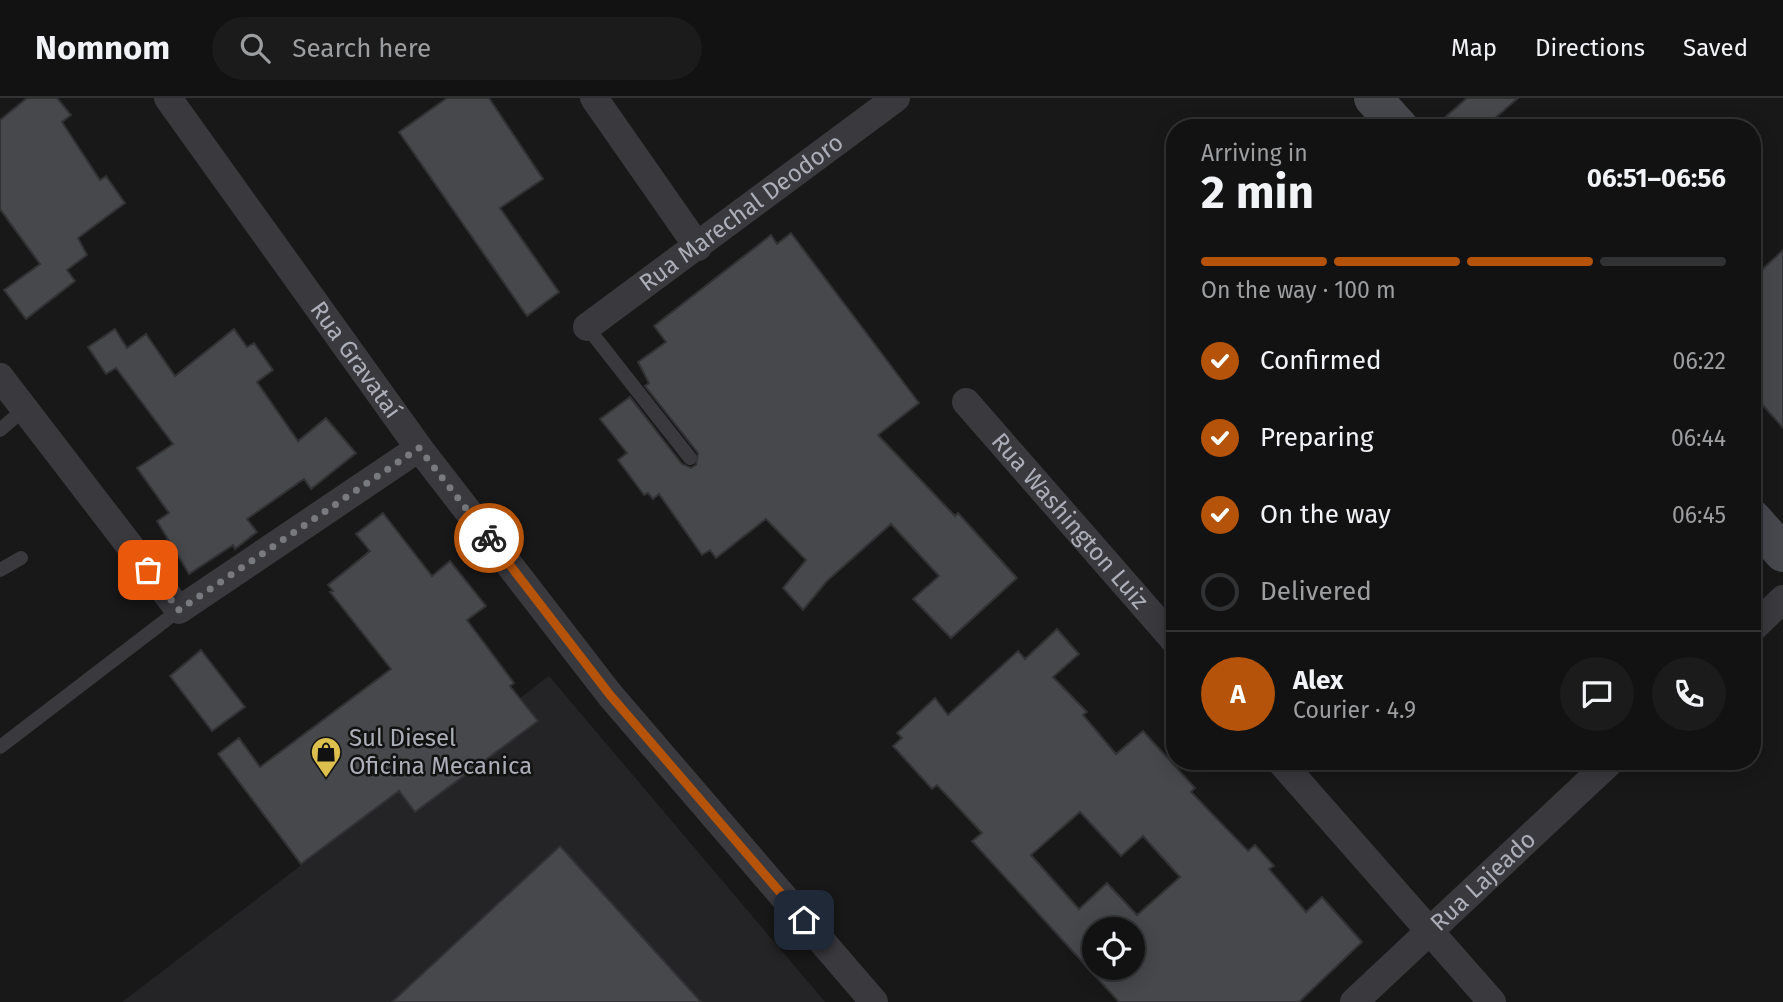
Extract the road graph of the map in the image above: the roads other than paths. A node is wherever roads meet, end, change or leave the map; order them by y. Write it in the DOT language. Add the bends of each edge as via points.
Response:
graph roads {
  1 [pos="168,98"];
  2 [pos="593,98"];
  3 [pos="897,98"];
  4 [pos="1373,98"];
  5 [pos="1392,119"];
  6 [pos="698,247"];
  7 [pos="587,327"];
  8 [pos="0,377"];
  9 [pos="966,402"];
  10 [pos="23,410"];
  11 [pos="0,430"];
  12 [pos="419,448"];
  13 [pos="690,458"];
  14 [pos="1761,528"];
  15 [pos="1783,553"];
  16 [pos="21,558"];
  17 [pos="0,570"];
  18 [pos="1783,599"];
  19 [pos="179,610"];
  20 [pos="1761,620"];
  21 [pos="1166,631"];
  22 [pos="0,747"];
  23 [pos="1288,770"];
  24 [pos="1602,770"];
  25 [pos="1430,933"];
  26 [pos="874,1002"];
  27 [pos="1354,1002"];
  28 [pos="1492,1002"];
  1 -- 12 [label="street, Rua Gravataí"];
  2 -- 6 [label="street"];
  3 -- 6 [label="street, Rua Marechal Deodoro"];
  4 -- 5 [label="main road"];
  6 -- 7 [label="street, Rua Marechal Deodoro"];
  7 -- 13 [label="lane"];
  8 -- 10 [label="street"];
  9 -- 21 [label="street, Rua Washington Luiz"];
  10 -- 11 [label="lane"];
  10 -- 19 [label="street"];
  12 -- 19 [label="street"];
  12 -- 26 [label="street, Rua Gravataí" via="610,695"];
  14 -- 15 [label="main road"];
  16 -- 17 [label="lane"];
  18 -- 20 [label="street"];
  19 -- 22 [label="lane"];
  23 -- 25 [label="street"];
  24 -- 25 [label="street, Rua Lajeado"];
  25 -- 27 [label="street, Rua Lajeado"];
  25 -- 28 [label="street"];
}
